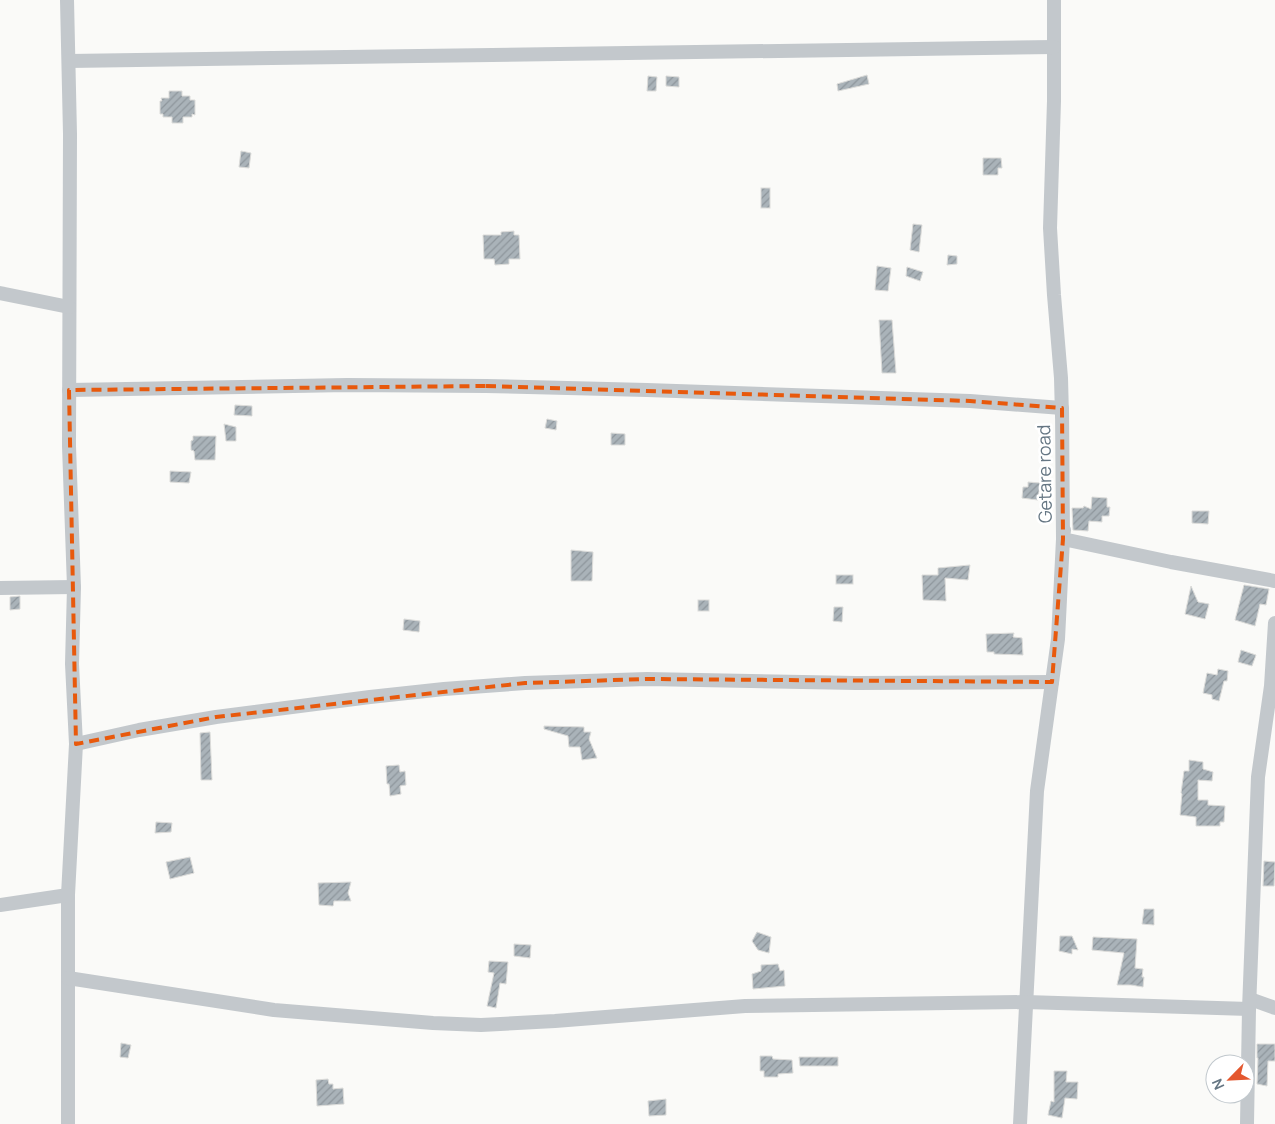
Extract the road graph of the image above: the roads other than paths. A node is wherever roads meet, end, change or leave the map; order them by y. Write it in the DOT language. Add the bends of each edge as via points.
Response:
graph roads {
  1 [pos="67,0"];
  2 [pos="1054,0"];
  3 [pos="1054,47"];
  4 [pos="69,60"];
  5 [pos="0,293"];
  6 [pos="68,307"];
  7 [pos="69,390"];
  8 [pos="1062,408"];
  9 [pos="1064,539"];
  10 [pos="74,587"];
  11 [pos="0,588"];
  12 [pos="1275,623"];
  13 [pos="1052,682"];
  14 [pos="76,744"];
  15 [pos="68,895"];
  16 [pos="0,905"];
  17 [pos="68,978"];
  18 [pos="1026,1002"];
  19 [pos="1249,1004"];
  20 [pos="1275,1008"];
  21 [pos="68,1124"];
  22 [pos="1020,1124"];
  23 [pos="1247,1124"];
  1 -- 4 [label="street"];
  2 -- 3 [label="street"];
  3 -- 4 [label="street"];
  3 -- 8 [label="street" via="1050,228"];
  4 -- 6 [label="street"];
  5 -- 6 [label="street"];
  6 -- 7 [label="street"];
  7 -- 8 [label="street" via="486,386 970,401"];
  7 -- 10 [label="street"];
  8 -- 9 [label="street"];
  9 -- 9 [label="street" via="1171,562 1275,580 1092,545"];
  9 -- 13 [label="street"];
  10 -- 11 [label="street"];
  10 -- 14 [label="street" via="72,664"];
  12 -- 19 [label="street" via="1271,686 1258,777"];
  13 -- 14 [label="street" via="647,679 525,683 370,697 216,717"];
  13 -- 18 [label="street" via="1037,791"];
  14 -- 15 [label="street"];
  15 -- 16 [label="street"];
  15 -- 17 [label="street"];
  17 -- 18 [label="street" via="274,1010 433,1024 555,1021 745,1006"];
  17 -- 21 [label="street"];
  18 -- 19 [label="street"];
  18 -- 22 [label="street"];
  19 -- 20 [label="street"];
  19 -- 23 [label="street"];
}
